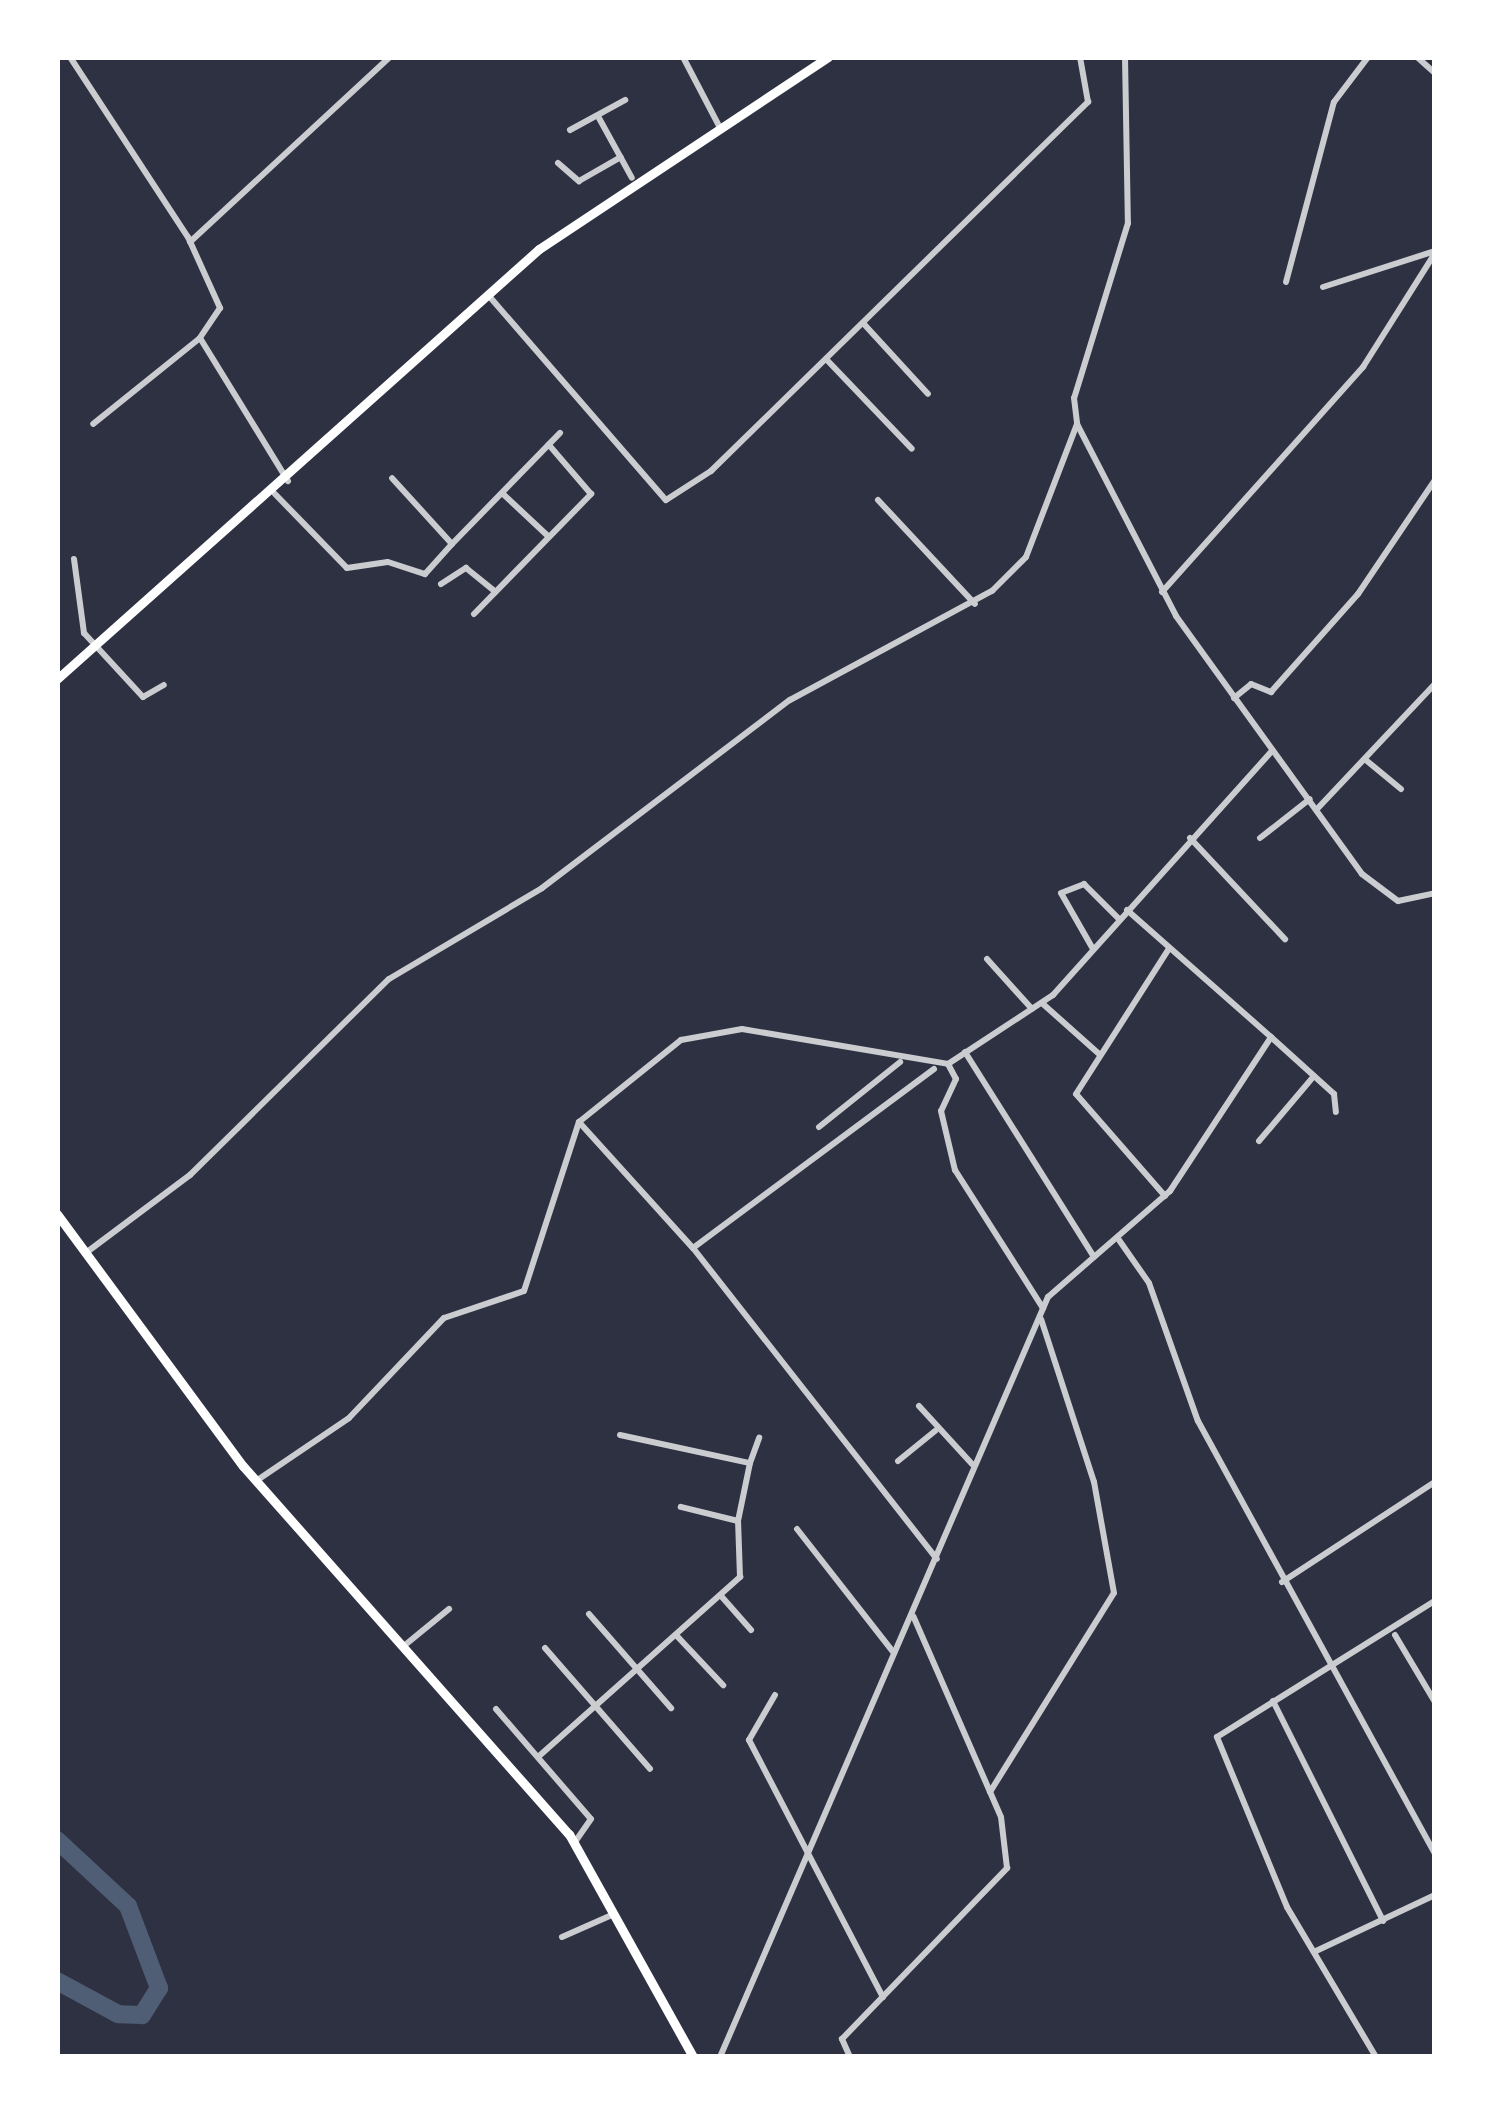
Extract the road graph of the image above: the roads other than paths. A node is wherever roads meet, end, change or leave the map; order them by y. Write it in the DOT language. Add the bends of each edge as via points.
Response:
graph roads {
  1 [pos="70,57"];
  2 [pos="390,57"];
  3 [pos="682,57"];
  4 [pos="828,57"];
  5 [pos="1080,57"];
  6 [pos="1125,57"];
  7 [pos="1368,57"];
  8 [pos="1418,57"];
  9 [pos="1435,73"];
  10 [pos="625,100"];
  11 [pos="599,118"];
  12 [pos="719,126"];
  13 [pos="570,130"];
  14 [pos="621,157"];
  15 [pos="558,163"];
  16 [pos="632,178"];
  17 [pos="190,242"];
  18 [pos="1435,252"];
  19 [pos="1286,282"];
  20 [pos="1323,287"];
  21 [pos="489,296"];
  22 [pos="863,323"];
  23 [pos="200,338"];
  24 [pos="826,359"];
  25 [pos="928,394"];
  26 [pos="93,424"];
  27 [pos="1077,424"];
  28 [pos="560,433"];
  29 [pos="549,445"];
  30 [pos="912,449"];
  31 [pos="392,478"];
  32 [pos="1435,480"];
  33 [pos="288,481"];
  34 [pos="502,493"];
  35 [pos="275,494"];
  36 [pos="878,500"];
  37 [pos="549,537"];
  38 [pos="452,544"];
  39 [pos="74,559"];
  40 [pos="441,584"];
  41 [pos="496,592"];
  42 [pos="1162,592"];
  43 [pos="975,604"];
  44 [pos="474,614"];
  45 [pos="94,643"];
  46 [pos="57,679"];
  47 [pos="1435,684"];
  48 [pos="164,685"];
  49 [pos="1239,693"];
  50 [pos="1272,752"];
  51 [pos="1367,760"];
  52 [pos="1400,789"];
  53 [pos="1310,799"];
  54 [pos="1323,803"];
  55 [pos="1190,838"];
  56 [pos="1260,838"];
  57 [pos="1435,893"];
  58 [pos="1127,910"];
  59 [pos="1119,919"];
  60 [pos="1285,939"];
  61 [pos="1093,950"];
  62 [pos="1168,950"];
  63 [pos="987,958"];
  64 [pos="1043,1004"];
  65 [pos="1031,1009"];
  66 [pos="1271,1037"];
  67 [pos="965,1052"];
  68 [pos="1098,1053"];
  69 [pos="900,1062"];
  70 [pos="948,1064"];
  71 [pos="934,1069"];
  72 [pos="1314,1076"];
  73 [pos="1336,1112"];
  74 [pos="579,1122"];
  75 [pos="819,1127"];
  76 [pos="1259,1141"];
  77 [pos="1165,1196"];
  78 [pos="57,1214"];
  79 [pos="1120,1240"];
  80 [pos="693,1248"];
  81 [pos="87,1252"];
  82 [pos="1094,1257"];
  83 [pos="1041,1312"];
  84 [pos="919,1406"];
  85 [pos="935,1431"];
  86 [pos="620,1435"];
  87 [pos="759,1438"];
  88 [pos="898,1461"];
  89 [pos="750,1463"];
  90 [pos="973,1465"];
  91 [pos="256,1481"];
  92 [pos="1435,1482"];
  93 [pos="681,1508"];
  94 [pos="738,1521"];
  95 [pos="797,1529"];
  96 [pos="937,1559"];
  97 [pos="1282,1582"];
  98 [pos="722,1597"];
  99 [pos="1435,1601"];
  100 [pos="449,1609"];
  101 [pos="589,1614"];
  102 [pos="912,1615"];
  103 [pos="751,1630"];
  104 [pos="676,1635"];
  105 [pos="1395,1635"];
  106 [pos="405,1646"];
  107 [pos="545,1648"];
  108 [pos="894,1653"];
  109 [pos="1334,1666"];
  110 [pos="635,1672"];
  111 [pos="723,1685"];
  112 [pos="775,1695"];
  113 [pos="1274,1701"];
  114 [pos="1435,1702"];
  115 [pos="594,1707"];
  116 [pos="671,1708"];
  117 [pos="496,1709"];
  118 [pos="538,1757"];
  119 [pos="650,1769"];
  120 [pos="990,1792"];
  121 [pos="574,1842"];
  122 [pos="810,1850"];
  123 [pos="1435,1852"];
  124 [pos="1435,1895"];
  125 [pos="614,1914"];
  126 [pos="1383,1921"];
  127 [pos="562,1937"];
  128 [pos="1316,1951"];
  129 [pos="883,1997"];
  130 [pos="693,2057"];
  131 [pos="720,2057"];
  132 [pos="850,2057"];
  133 [pos="1376,2057"];
  1 -- 17 [label="street"];
  2 -- 17 [label="street"];
  3 -- 12 [label="street"];
  4 -- 12 [label="main road"];
  5 -- 22 [label="street" via="1088,102"];
  6 -- 27 [label="street" via="1128,223 1074,398"];
  7 -- 19 [label="street" via="1334,101"];
  8 -- 9 [label="street"];
  10 -- 11 [label="street"];
  11 -- 13 [label="street"];
  11 -- 14 [label="street"];
  12 -- 16 [label="main road"];
  14 -- 15 [label="street" via="579,181"];
  14 -- 16 [label="street"];
  16 -- 21 [label="main road"];
  17 -- 23 [label="street" via="220,308"];
  18 -- 20 [label="street"];
  18 -- 42 [label="street" via="1363,368"];
  21 -- 24 [label="street" via="666,500"];
  21 -- 33 [label="main road"];
  22 -- 24 [label="street"];
  22 -- 25 [label="street"];
  23 -- 26 [label="street"];
  23 -- 33 [label="street"];
  24 -- 30 [label="street"];
  27 -- 42 [label="street"];
  27 -- 43 [label="street" via="1026,557"];
  28 -- 29 [label="street"];
  29 -- 34 [label="street"];
  29 -- 37 [label="street" via="593,489"];
  31 -- 38 [label="street"];
  32 -- 49 [label="street" via="1298,663 1264,697"];
  33 -- 35 [label="main road"];
  34 -- 37 [label="street"];
  34 -- 38 [label="street"];
  35 -- 38 [label="street" via="347,568 388,562 425,574"];
  35 -- 45 [label="main road"];
  36 -- 43 [label="street"];
  37 -- 41 [label="street"];
  39 -- 45 [label="street" via="79,620"];
  40 -- 41 [label="street" via="466,568"];
  41 -- 44 [label="street"];
  42 -- 49 [label="street"];
  43 -- 81 [label="street" via="790,700 542,888 410,964 190,1175"];
  45 -- 46 [label="main road"];
  45 -- 48 [label="street" via="143,697"];
  47 -- 51 [label="street"];
  49 -- 50 [label="street"];
  50 -- 53 [label="street"];
  50 -- 55 [label="street"];
  51 -- 52 [label="street"];
  51 -- 54 [label="street"];
  53 -- 54 [label="street"];
  53 -- 56 [label="street"];
  54 -- 57 [label="street" via="1379,891 1405,901"];
  55 -- 58 [label="street"];
  55 -- 60 [label="street"];
  58 -- 59 [label="street"];
  58 -- 62 [label="street"];
  59 -- 61 [label="street"];
  59 -- 61 [label="street" via="1084,884 1061,893"];
  61 -- 64 [label="street"];
  62 -- 66 [label="street"];
  62 -- 68 [label="street"];
  63 -- 65 [label="street"];
  64 -- 65 [label="street"];
  64 -- 68 [label="street"];
  65 -- 67 [label="street"];
  66 -- 72 [label="street"];
  66 -- 77 [label="street"];
  67 -- 70 [label="street"];
  67 -- 82 [label="street"];
  68 -- 77 [label="street" via="1076,1094"];
  69 -- 71 [label="street"];
  69 -- 74 [label="street" via="708,1029"];
  69 -- 75 [label="street"];
  70 -- 71 [label="street"];
  70 -- 83 [label="street" via="956,1079 941,1111 955,1170"];
  71 -- 80 [label="street"];
  72 -- 73 [label="street"];
  72 -- 76 [label="street"];
  74 -- 80 [label="street"];
  74 -- 91 [label="street" via="529,1285 445,1318 349,1418"];
  77 -- 79 [label="street"];
  78 -- 81 [label="main road"];
  79 -- 82 [label="street"];
  79 -- 97 [label="street"];
  80 -- 96 [label="street"];
  81 -- 91 [label="main road"];
  82 -- 83 [label="street"];
  83 -- 90 [label="street"];
  83 -- 120 [label="street" via="1095,1489 1114,1593"];
  84 -- 85 [label="street"];
  85 -- 88 [label="street"];
  85 -- 90 [label="street"];
  86 -- 89 [label="street"];
  87 -- 89 [label="street"];
  89 -- 94 [label="street"];
  90 -- 96 [label="street"];
  91 -- 106 [label="main road"];
  92 -- 97 [label="street"];
  93 -- 94 [label="street"];
  94 -- 98 [label="street" via="742,1574"];
  95 -- 108 [label="street"];
  96 -- 102 [label="street"];
  97 -- 109 [label="street"];
  98 -- 103 [label="street"];
  98 -- 104 [label="street"];
  99 -- 105 [label="street"];
  100 -- 106 [label="street"];
  101 -- 110 [label="street"];
  102 -- 108 [label="street"];
  102 -- 120 [label="street"];
  104 -- 110 [label="street"];
  104 -- 111 [label="street"];
  105 -- 109 [label="street"];
  105 -- 114 [label="street"];
  106 -- 121 [label="main road"];
  107 -- 115 [label="street"];
  108 -- 122 [label="street"];
  109 -- 113 [label="street"];
  109 -- 123 [label="street"];
  110 -- 115 [label="street"];
  110 -- 116 [label="street"];
  112 -- 122 [label="street" via="749,1740"];
  113 -- 126 [label="street"];
  113 -- 128 [label="street" via="1217,1737"];
  115 -- 118 [label="street"];
  115 -- 119 [label="street"];
  117 -- 118 [label="street"];
  118 -- 121 [label="street" via="592,1822"];
  120 -- 129 [label="street" via="1004,1874"];
  121 -- 125 [label="main road"];
  122 -- 129 [label="street"];
  122 -- 131 [label="street"];
  124 -- 126 [label="street"];
  125 -- 127 [label="street"];
  125 -- 130 [label="main road"];
  126 -- 128 [label="street"];
  128 -- 133 [label="street"];
  129 -- 132 [label="street" via="842,2039"];
}
